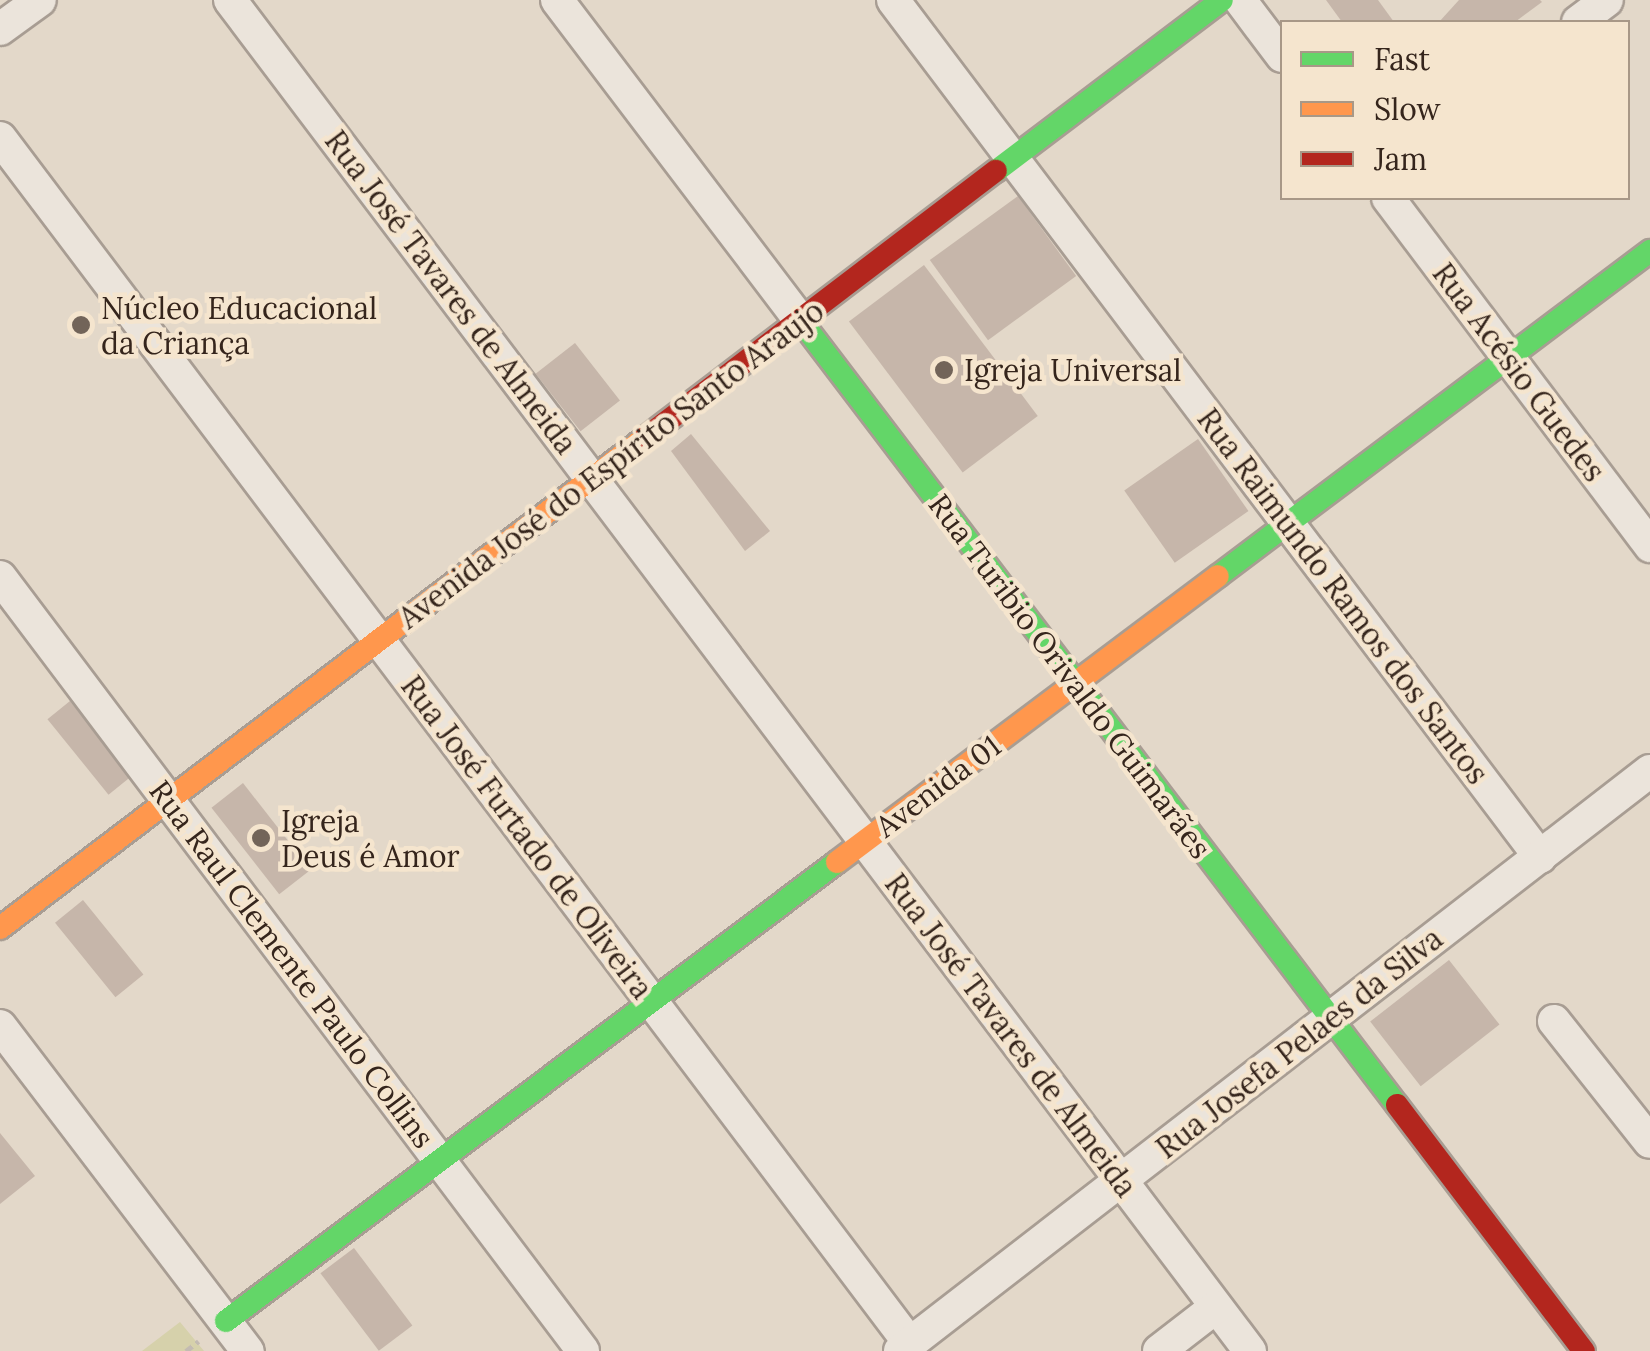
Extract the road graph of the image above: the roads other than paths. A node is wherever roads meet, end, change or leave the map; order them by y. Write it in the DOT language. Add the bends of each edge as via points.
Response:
graph roads {
  1 [pos="40,0"];
  2 [pos="230,0"];
  3 [pos="557,0"];
  4 [pos="893,0"];
  5 [pos="1222,0"];
  6 [pos="1240,0"];
  7 [pos="1607,0"];
  8 [pos="1581,20"];
  9 [pos="0,29"];
  10 [pos="1280,53"];
  11 [pos="0,138"];
  12 [pos="1013,158"];
  13 [pos="1390,200"];
  14 [pos="1650,251"];
  15 [pos="800,320"];
  16 [pos="1508,358"];
  17 [pos="592,479"];
  18 [pos="1288,523"];
  19 [pos="1650,546"];
  20 [pos="0,577"];
  21 [pos="379,640"];
  22 [pos="1074,684"];
  23 [pos="1650,772"];
  24 [pos="168,800"];
  25 [pos="865,840"];
  26 [pos="1540,856"];
  27 [pos="0,928"];
  28 [pos="651,1001"];
  29 [pos="1332,1018"];
  30 [pos="1554,1021"];
  31 [pos="0,1026"];
  32 [pos="1650,1142"];
  33 [pos="439,1160"];
  34 [pos="1121,1180"];
  35 [pos="1216,1306"];
  36 [pos="226,1320"];
  37 [pos="905,1347"];
  38 [pos="248,1351"];
  39 [pos="583,1351"];
  40 [pos="1159,1351"];
  41 [pos="1250,1351"];
  42 [pos="1584,1351"];
  1 -- 9 [label="street"];
  2 -- 17 [label="street, Rua José Tavares de Almeida"];
  3 -- 15 [label="street, Rua Turibio Orivaldo Guimarães"];
  4 -- 12 [label="street, Rua Raimundo Ramos dos Santos"];
  5 -- 12 [label="street, Avenida José do Espírito Santo Araujo"];
  6 -- 10 [label="street"];
  7 -- 8 [label="street"];
  11 -- 21 [label="street, Rua José Furtado de Oliveira"];
  12 -- 15 [label="street, Avenida José do Espírito Santo Araujo"];
  12 -- 18 [label="street, Rua Raimundo Ramos dos Santos"];
  13 -- 16 [label="street, Rua Acésio Guedes"];
  14 -- 16 [label="street, Avenida 01"];
  15 -- 17 [label="street, Avenida José do Espírito Santo Araujo"];
  15 -- 22 [label="street, Rua Turibio Orivaldo Guimarães"];
  16 -- 18 [label="street, Avenida 01"];
  16 -- 19 [label="street, Rua Acésio Guedes"];
  17 -- 21 [label="street, Avenida José do Espírito Santo Araujo"];
  17 -- 25 [label="street, Rua José Tavares de Almeida"];
  18 -- 22 [label="street, Avenida 01"];
  18 -- 26 [label="street, Rua Raimundo Ramos dos Santos"];
  20 -- 24 [label="street, Rua Raul Clemente Paulo Collins"];
  21 -- 24 [label="street, Avenida José do Espírito Santo Araujo"];
  21 -- 28 [label="street, Rua José Furtado de Oliveira"];
  22 -- 25 [label="street, Avenida 01"];
  22 -- 29 [label="street, Rua Turibio Orivaldo Guimarães"];
  23 -- 26 [label="street, Rua Josefa Pelaes da Silva"];
  24 -- 27 [label="street, Avenida José do Espírito Santo Araujo"];
  24 -- 33 [label="street, Rua Raul Clemente Paulo Collins"];
  25 -- 28 [label="street, Avenida 01"];
  25 -- 34 [label="street, Rua José Tavares de Almeida"];
  26 -- 29 [label="street, Rua Josefa Pelaes da Silva"];
  28 -- 33 [label="street, Avenida 01"];
  28 -- 37 [label="street, Rua José Furtado de Oliveira"];
  29 -- 34 [label="street, Rua Josefa Pelaes da Silva"];
  29 -- 42 [label="street, Rua Turibio Orivaldo Guimarães"];
  30 -- 32 [label="street"];
  31 -- 36 [label="street"];
  33 -- 36 [label="street, Avenida 01"];
  33 -- 39 [label="street, Rua Raul Clemente Paulo Collins"];
  34 -- 35 [label="street, Rua José Tavares de Almeida"];
  34 -- 37 [label="street, Rua Josefa Pelaes da Silva"];
  35 -- 40 [label="street"];
  35 -- 41 [label="street, Rua José Tavares de Almeida"];
  36 -- 38 [label="street"];
}
